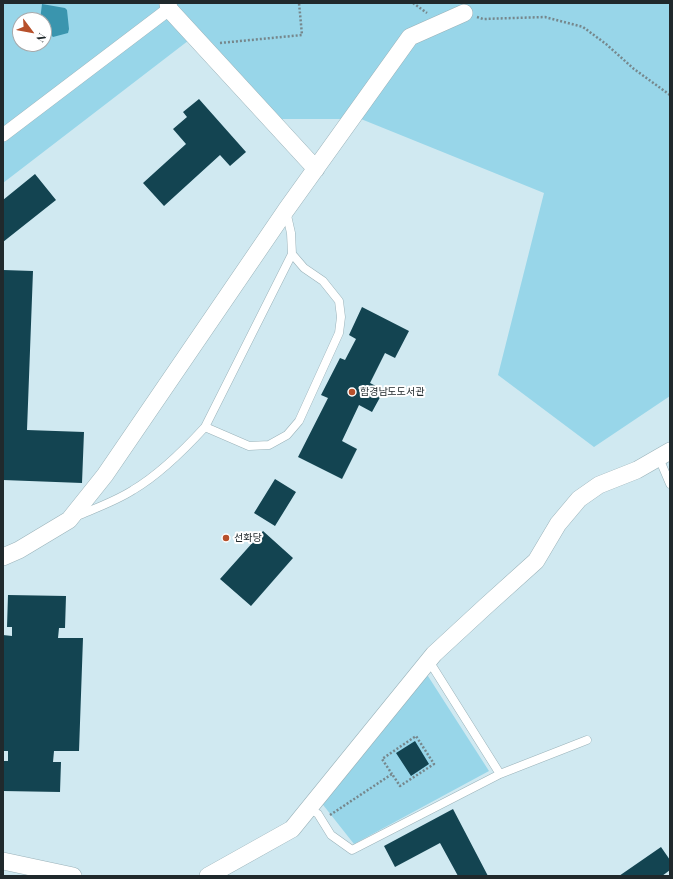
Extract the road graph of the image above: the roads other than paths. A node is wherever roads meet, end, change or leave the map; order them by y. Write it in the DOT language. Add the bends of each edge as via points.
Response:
graph roads {
  1 [pos="169,6"];
  2 [pos="464,13"];
  3 [pos="3,135"];
  4 [pos="316,169"];
  5 [pos="286,210"];
  6 [pos="292,254"];
  7 [pos="205,427"];
  8 [pos="664,454"];
  9 [pos="670,484"];
  10 [pos="69,520"];
  11 [pos="3,557"];
  12 [pos="429,661"];
  13 [pos="587,740"];
  14 [pos="500,774"];
  15 [pos="309,808"];
  16 [pos="3,860"];
  17 [pos="73,876"];
  18 [pos="208,876"];
  1 -- 3 [label="street"];
  1 -- 4 [label="street"];
  2 -- 4 [label="street" via="410,37"];
  4 -- 5 [label="street"];
  5 -- 6 [label="lane"];
  5 -- 10 [label="street" via="105,475"];
  6 -- 7 [label="lane"];
  6 -- 7 [label="lane" via="304,268 323,281 339,301 342,317 339,333 299,421 287,435 269,445 249,446"];
  7 -- 10 [label="lane" via="157,473 134,490"];
  8 -- 9 [label="lane"];
  8 -- 12 [label="street" via="638,470 599,485 579,499 558,524 536,561"];
  10 -- 11 [label="street"];
  12 -- 14 [label="lane"];
  12 -- 15 [label="street"];
  13 -- 14 [label="lane"];
  14 -- 15 [label="lane" via="352,850 331,835 318,814"];
  15 -- 18 [label="street" via="292,828"];
  16 -- 17 [label="street"];
}
